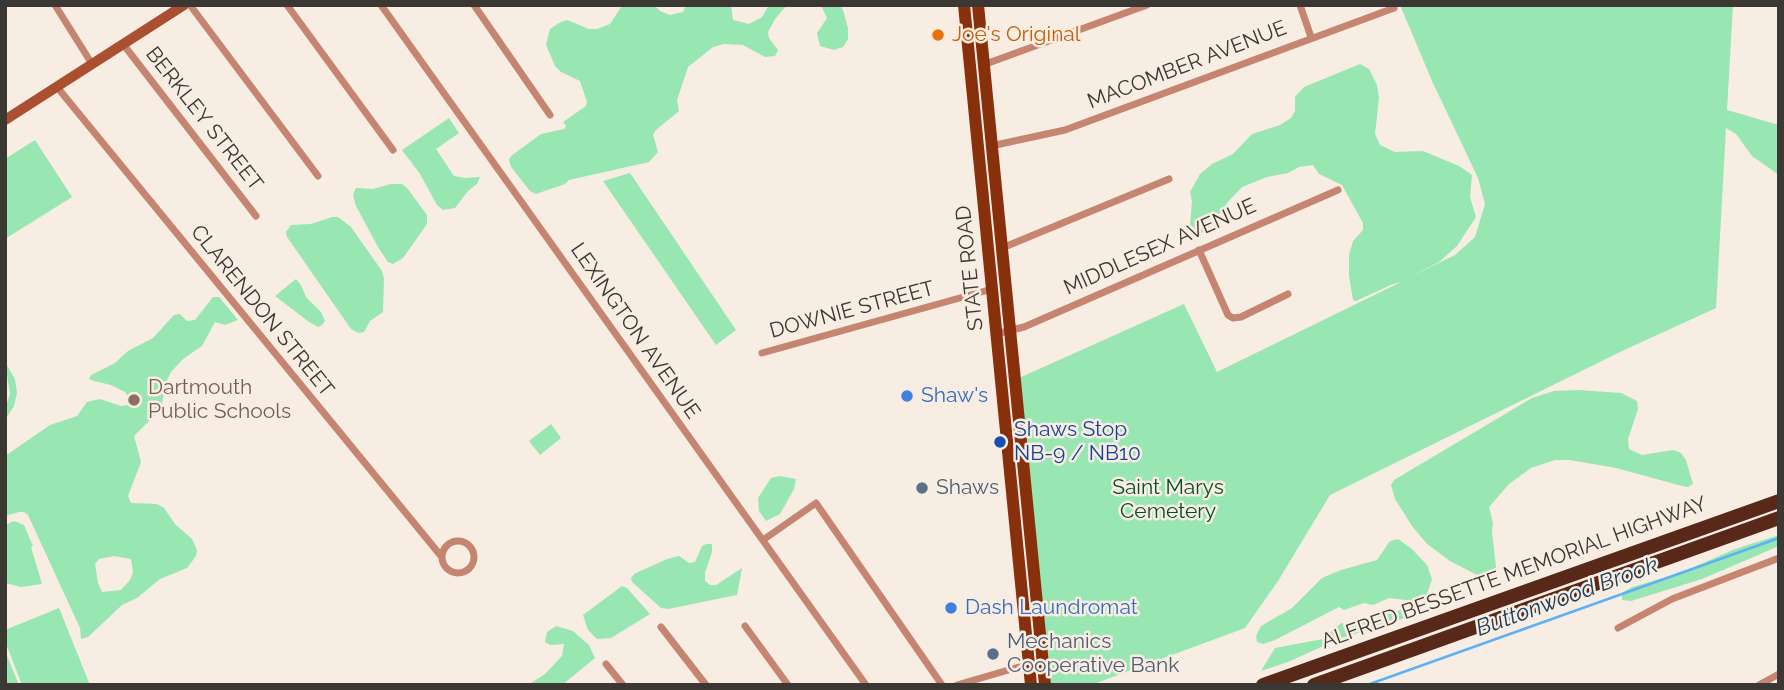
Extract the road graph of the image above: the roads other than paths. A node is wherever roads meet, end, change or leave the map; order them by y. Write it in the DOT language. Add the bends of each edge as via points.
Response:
graph roads {
  1 [pos="55,5"];
  2 [pos="184,5"];
  3 [pos="190,5"];
  4 [pos="288,5"];
  5 [pos="381,5"];
  6 [pos="474,5"];
  7 [pos="964,5"];
  8 [pos="978,5"];
  9 [pos="1147,5"];
  10 [pos="1300,5"];
  11 [pos="1394,8"];
  12 [pos="1311,37"];
  13 [pos="123,44"];
  14 [pos="92,64"];
  15 [pos="983,65"];
  16 [pos="57,87"];
  17 [pos="550,116"];
  18 [pos="5,120"];
  19 [pos="984,147"];
  20 [pos="393,150"];
  21 [pos="318,176"];
  22 [pos="1169,179"];
  23 [pos="1338,190"];
  24 [pos="256,216"];
  25 [pos="1001,249"];
  26 [pos="1199,250"];
  27 [pos="992,289"];
  28 [pos="1288,294"];
  29 [pos="1002,332"];
  30 [pos="762,353"];
  31 [pos="1779,501"];
  32 [pos="1779,518"];
  33 [pos="1028,524"];
  34 [pos="1015,526"];
  35 [pos="762,540"];
  36 [pos="441,556"];
  37 [pos="1779,558"];
  38 [pos="745,626"];
  39 [pos="661,627"];
  40 [pos="1618,628"];
  41 [pos="606,664"];
  42 [pos="1029,664"];
  43 [pos="1779,674"];
  44 [pos="623,685"];
  45 [pos="706,685"];
  46 [pos="788,685"];
  47 [pos="866,685"];
  48 [pos="942,685"];
  49 [pos="957,685"];
  50 [pos="1031,685"];
  51 [pos="1045,685"];
  52 [pos="1264,685"];
  53 [pos="1314,685"];
  54 [pos="1759,685"];
  1 -- 14 [label="street"];
  2 -- 13 [label="main road"];
  3 -- 21 [label="street"];
  4 -- 20 [label="street"];
  5 -- 35 [label="street, LEXINGTON AVENUE"];
  6 -- 17 [label="street"];
  7 -- 19 [label="main road, STATE ROAD"];
  8 -- 15 [label="main road, STATE ROAD"];
  9 -- 15 [label="street"];
  10 -- 12 [label="street"];
  11 -- 12 [label="street, MACOMBER AVENUE"];
  12 -- 19 [label="street, MACOMBER AVENUE" via="1065,130"];
  13 -- 14 [label="main road"];
  13 -- 24 [label="street, BERKLEY STREET"];
  14 -- 16 [label="main road"];
  15 -- 19 [label="main road, STATE ROAD"];
  16 -- 18 [label="main road"];
  16 -- 36 [label="street, CLARENDON STREET"];
  19 -- 25 [label="main road, STATE ROAD"];
  19 -- 27 [label="main road, STATE ROAD"];
  22 -- 25 [label="street"];
  23 -- 26 [label="street, MIDDLESEX AVENUE"];
  25 -- 29 [label="main road, STATE ROAD"];
  26 -- 28 [label="street" via="1233,318"];
  26 -- 29 [label="street, MIDDLESEX AVENUE" via="1024,327"];
  27 -- 29 [label="main road, STATE ROAD"];
  27 -- 30 [label="street, DOWNIE STREET"];
  29 -- 33 [label="main road, STATE ROAD"];
  29 -- 34 [label="main road, STATE ROAD"];
  31 -- 52 [label="highway, ALFRED BESSETTE MEMORIAL HIGHWAY"];
  32 -- 53 [label="highway, ALFRED BESSETTE MEMORIAL HIGHWAY"];
  33 -- 34 [label="main road"];
  33 -- 51 [label="main road, STATE ROAD"];
  34 -- 42 [label="main road, STATE ROAD"];
  35 -- 47 [label="street, LEXINGTON AVENUE"];
  35 -- 48 [label="street" via="816,503"];
  36 -- 36 [label="street, CLARENDON STREET" via="444,567 453,573 464,573 474,560 469,545 460,541 449,543"];
  37 -- 40 [label="street" via="1672,599"];
  38 -- 46 [label="street"];
  39 -- 45 [label="street"];
  41 -- 44 [label="street"];
  42 -- 49 [label="street"];
  42 -- 50 [label="main road, STATE ROAD"];
  43 -- 54 [label="street"];
}
